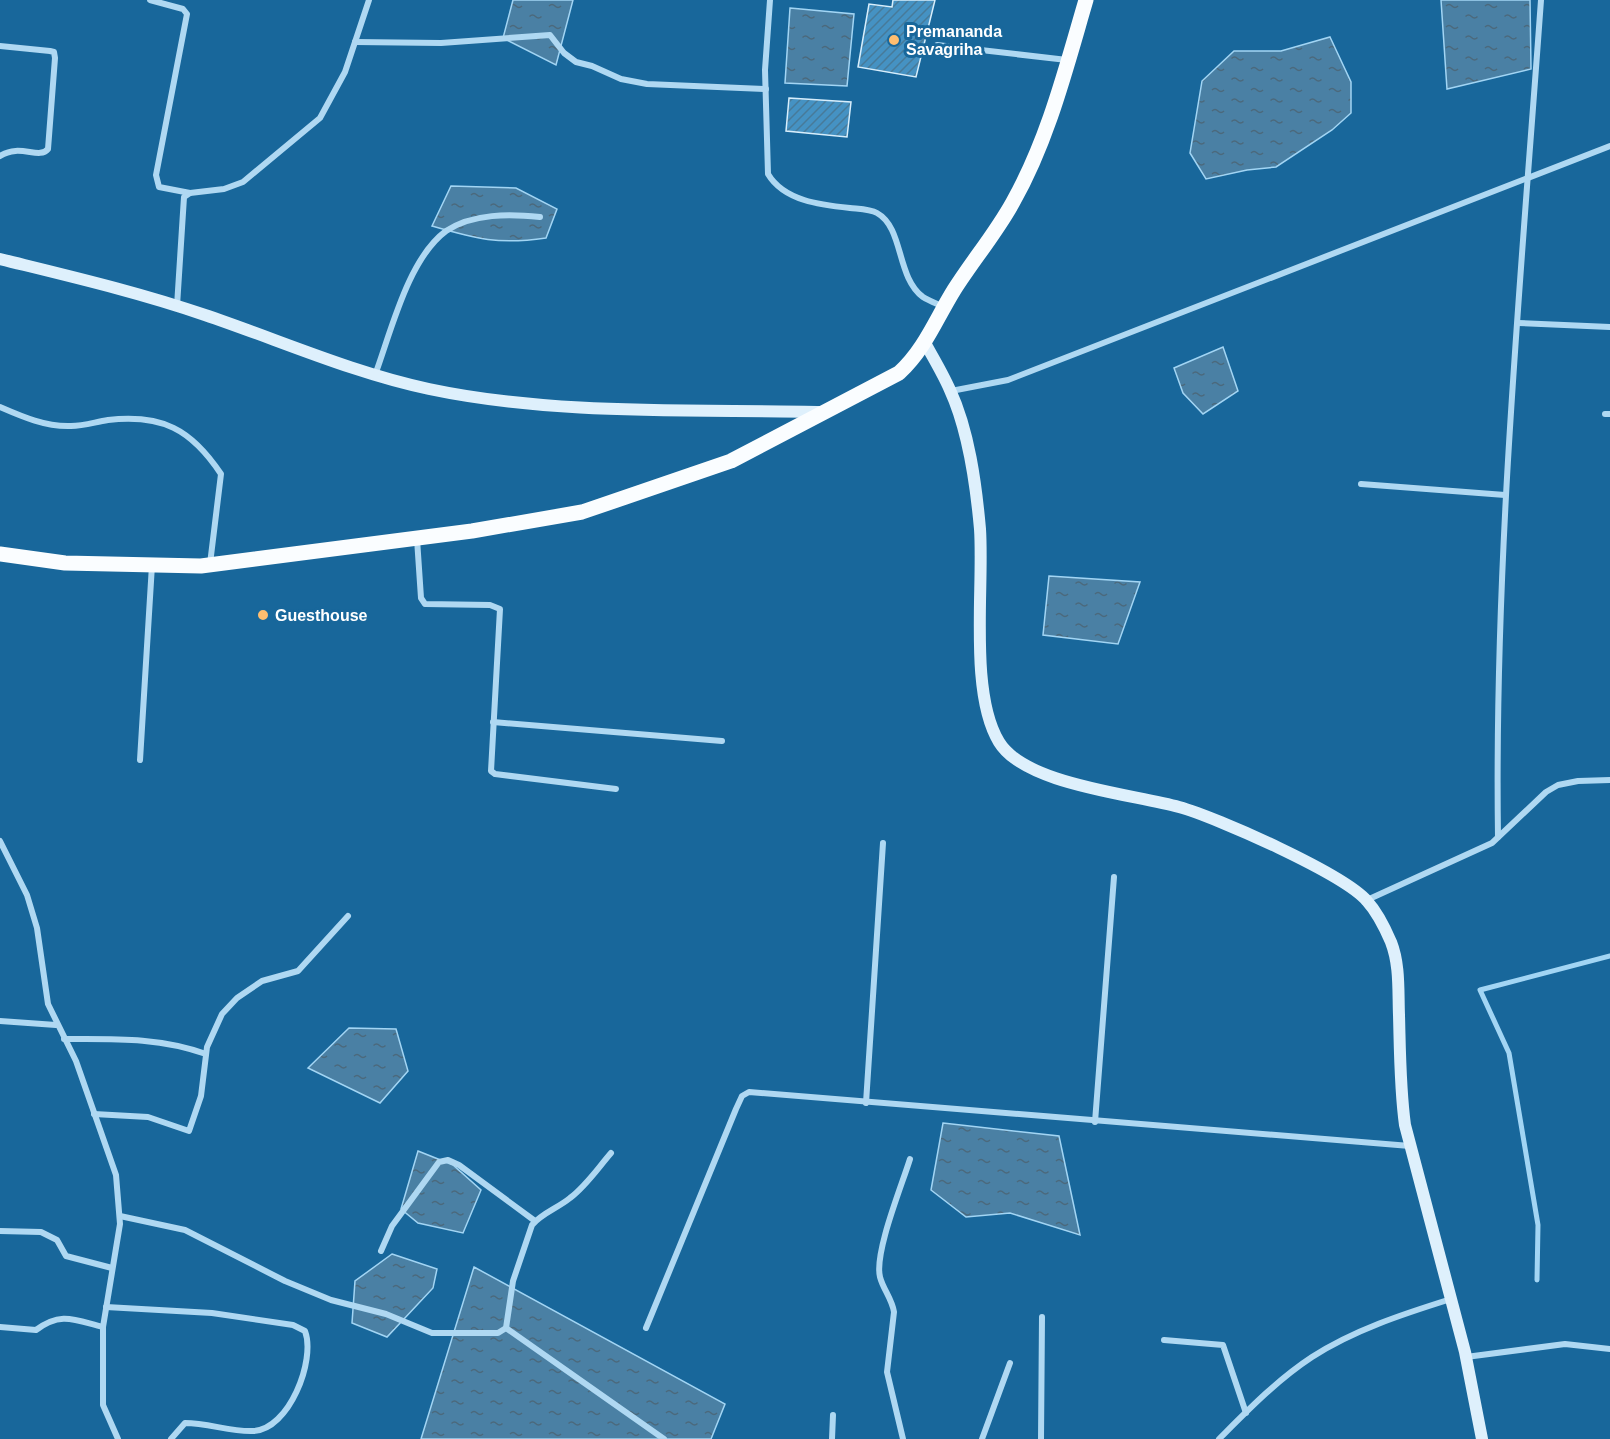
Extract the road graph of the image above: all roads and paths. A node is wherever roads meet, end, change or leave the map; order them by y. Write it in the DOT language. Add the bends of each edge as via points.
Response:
graph roads {
  1 [pos="150,0"];
  2 [pos="369,0"];
  3 [pos="770,0"];
  4 [pos="1086,0"];
  5 [pos="1541,0"];
  6 [pos="355,42"];
  7 [pos="937,45"];
  8 [pos="0,46"];
  9 [pos="1068,60"];
  10 [pos="766,89"];
  11 [pos="1610,146"];
  12 [pos="0,156"];
  13 [pos="1528,177"];
  14 [pos="190,193"];
  15 [pos="540,217"];
  16 [pos="1,261"];
  17 [pos="177,306"];
  18 [pos="945,307"];
  19 [pos="1518,323"];
  20 [pos="1610,327"];
  21 [pos="925,343"];
  22 [pos="375,375"];
  23 [pos="951,391"];
  24 [pos="0,406"];
  25 [pos="824,412"];
  26 [pos="1361,484"];
  27 [pos="1505,495"];
  28 [pos="417,538"];
  29 [pos="0,554"];
  30 [pos="152,565"];
  31 [pos="210,565"];
  32 [pos="493,722"];
  33 [pos="722,741"];
  34 [pos="140,760"];
  35 [pos="1610,780"];
  36 [pos="616,789"];
  37 [pos="1498,837"];
  38 [pos="883,843"];
  39 [pos="2,844"];
  40 [pos="1114,877"];
  41 [pos="1366,900"];
  42 [pos="348,916"];
  43 [pos="0,1021"];
  44 [pos="56,1025"];
  45 [pos="64,1039"];
  46 [pos="206,1054"];
  47 [pos="866,1103"];
  48 [pos="94,1114"];
  49 [pos="1095,1122"];
  50 [pos="1410,1146"];
  51 [pos="611,1153"];
  52 [pos="910,1159"];
  53 [pos="120,1216"];
  54 [pos="535,1221"];
  55 [pos="0,1231"];
  56 [pos="381,1251"];
  57 [pos="112,1268"];
  58 [pos="1451,1299"];
  59 [pos="106,1307"];
  60 [pos="1042,1317"];
  61 [pos="0,1327"];
  62 [pos="103,1327"];
  63 [pos="506,1328"];
  64 [pos="646,1328"];
  65 [pos="1164,1340"];
  66 [pos="1610,1349"];
  67 [pos="1466,1357"];
  68 [pos="1010,1363"];
  69 [pos="1246,1413"];
  70 [pos="833,1415"];
  71 [pos="118,1439"];
  72 [pos="171,1439"];
  73 [pos="664,1439"];
  74 [pos="832,1439"];
  75 [pos="903,1439"];
  76 [pos="982,1439"];
  77 [pos="1041,1439"];
  78 [pos="1219,1439"];
  79 [pos="1482,1439"];
  1 -- 14 [label="street" via="183,9 187,14 156,175 159,187"];
  2 -- 6 [label="street"];
  3 -- 10 [label="street"];
  4 -- 9 [label="main road"];
  5 -- 13 [label="street"];
  6 -- 10 [label="street" via="420,44 550,35 576,62 621,79 646,84"];
  6 -- 14 [label="street" via="334,95 305,133 243,182"];
  7 -- 9 [label="street"];
  8 -- 12 [label="street" via="50,51 55,58 48,149 39,153 15,149"];
  9 -- 18 [label="main road" via="1030,168"];
  10 -- 18 [label="street" via="768,174 773,183 807,201 875,211 884,217 892,229 911,285 924,297"];
  11 -- 13 [label="street"];
  13 -- 19 [label="street"];
  13 -- 23 [label="street" via="1008,380"];
  14 -- 17 [label="street" via="184,197"];
  15 -- 22 [label="street" via="496,214 445,232 408,285"];
  16 -- 17 [label="main road" via="104,284"];
  17 -- 22 [label="main road"];
  18 -- 21 [label="main road"];
  19 -- 20 [label="street"];
  19 -- 27 [label="street"];
  21 -- 23 [label="main road"];
  21 -- 25 [label="main road" via="899,372"];
  22 -- 25 [label="main road" via="429,389 510,402"];
  23 -- 41 [label="main road" via="966,440 980,529 984,690 990,727 1001,746 1016,760 1065,782 1181,807 1227,824 1344,882"];
  24 -- 31 [label="street" via="58,425 84,426 139,418 167,423 181,431 221,474"];
  25 -- 28 [label="main road" via="731,461 627,499 582,512"];
  26 -- 27 [label="street"];
  27 -- 37 [label="street"];
  28 -- 31 [label="main road"];
  28 -- 32 [label="street" via="421,598 425,604 490,605 500,609"];
  29 -- 30 [label="main road" via="65,563"];
  30 -- 31 [label="main road"];
  30 -- 34 [label="street"];
  32 -- 33 [label="street"];
  32 -- 36 [label="street" via="490,764 495,774"];
  35 -- 37 [label="street" via="1558,785"];
  37 -- 41 [label="street" via="1471,855"];
  38 -- 47 [label="street"];
  39 -- 44 [label="street" via="37,928 48,1004"];
  40 -- 49 [label="street"];
  41 -- 50 [label="main road" via="1392,945 1397,970 1401,1096"];
  42 -- 46 [label="street" via="298,971 262,981 237,998 222,1014"];
  43 -- 44 [label="street"];
  44 -- 45 [label="street"];
  45 -- 46 [label="street" via="153,1040"];
  45 -- 48 [label="street"];
  46 -- 48 [label="street" via="201,1096 189,1131 148,1118"];
  47 -- 49 [label="street"];
  47 -- 64 [label="street" via="750,1092 742,1096"];
  48 -- 53 [label="street" via="116,1175"];
  49 -- 50 [label="street"];
  50 -- 58 [label="main road"];
  51 -- 54 [label="street" via="582,1188"];
  52 -- 75 [label="street" via="879,1257 880,1278 893,1303 887,1372"];
  53 -- 57 [label="street"];
  53 -- 63 [label="street" via="185,1230 294,1285 432,1333 498,1334"];
  54 -- 56 [label="street" via="448,1160 439,1162 396,1220"];
  54 -- 63 [label="street" via="513,1281"];
  55 -- 57 [label="street" via="41,1232 57,1240 66,1256"];
  57 -- 59 [label="street"];
  58 -- 67 [label="main road"];
  58 -- 69 [label="street" via="1349,1336 1290,1372"];
  59 -- 62 [label="street"];
  59 -- 72 [label="street" via="212,1313 293,1325 305,1331 309,1342 306,1365 292,1404 277,1419 255,1431 184,1424"];
  60 -- 77 [label="street"];
  61 -- 62 [label="street" via="36,1330 54,1317"];
  62 -- 71 [label="street" via="103,1405"];
  63 -- 73 [label="street"];
  65 -- 69 [label="street" via="1223,1345"];
  66 -- 67 [label="street" via="1564,1344"];
  67 -- 79 [label="main road"];
  68 -- 76 [label="street"];
  69 -- 78 [label="street"];
  70 -- 74 [label="street"];
}
